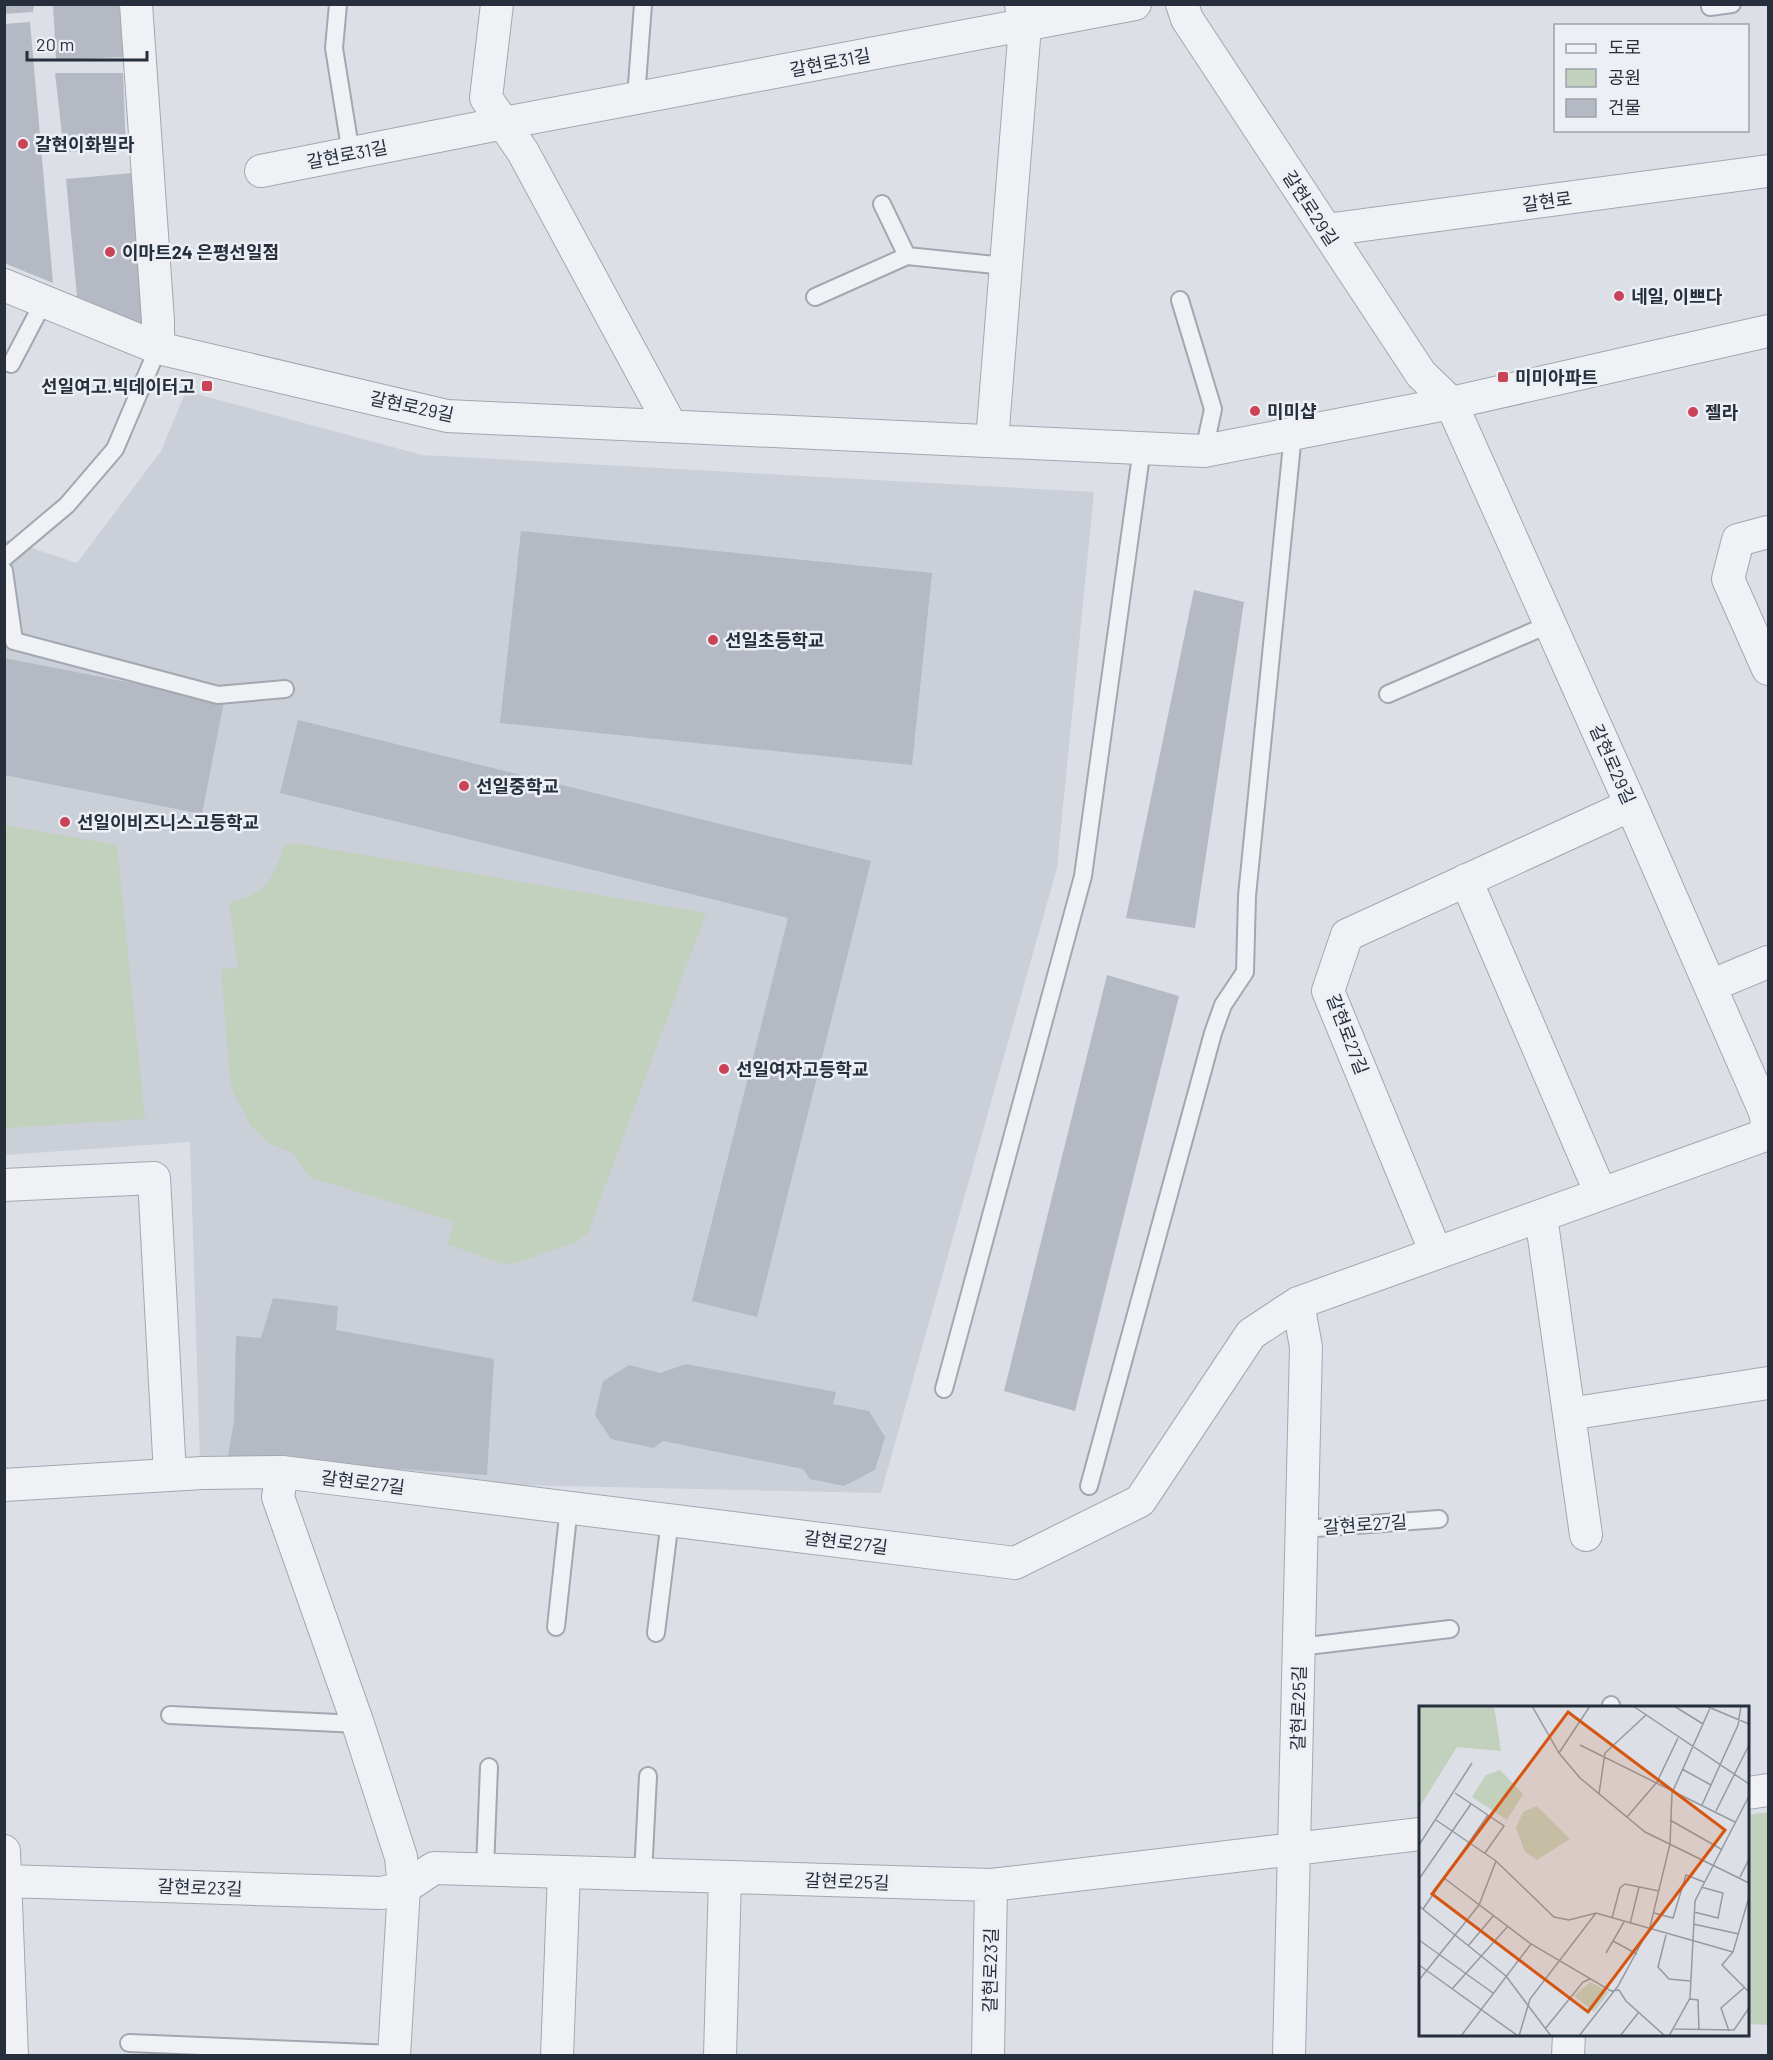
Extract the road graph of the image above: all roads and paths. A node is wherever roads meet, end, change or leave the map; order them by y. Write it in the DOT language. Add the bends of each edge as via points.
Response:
graph roads {
  1 [pos="136,4"];
  2 [pos="338,4"];
  3 [pos="497,4"];
  4 [pos="643,4"];
  5 [pos="1135,4"];
  6 [pos="1182,4"];
  7 [pos="1732,4"];
  8 [pos="1710,7"];
  9 [pos="1023,15"];
  10 [pos="636,98"];
  11 [pos="504,123"];
  12 [pos="351,154"];
  13 [pos="261,171"];
  14 [pos="1768,171"];
  15 [pos="882,204"];
  16 [pos="1326,230"];
  17 [pos="907,256"];
  18 [pos="1005,266"];
  19 [pos="4,285"];
  20 [pos="815,297"];
  21 [pos="1180,300"];
  22 [pos="44,301"];
  23 [pos="1768,331"];
  24 [pos="158,348"];
  25 [pos="11,364"];
  26 [pos="1451,403"];
  27 [pos="671,426"];
  28 [pos="1293,434"];
  29 [pos="992,441"];
  30 [pos="1142,448"];
  31 [pos="1204,451"];
  32 [pos="1768,532"];
  33 [pos="4,558"];
  34 [pos="4,571"];
  35 [pos="1550,624"];
  36 [pos="1768,669"];
  37 [pos="285,689"];
  38 [pos="1388,694"];
  39 [pos="1631,804"];
  40 [pos="1466,880"];
  41 [pos="1768,962"];
  42 [pos="1710,986"];
  43 [pos="1768,1128"];
  44 [pos="1768,1134"];
  45 [pos="4,1185"];
  46 [pos="1601,1194"];
  47 [pos="1541,1216"];
  48 [pos="1436,1253"];
  49 [pos="1298,1303"];
  50 [pos="1768,1383"];
  51 [pos="944,1389"];
  52 [pos="1569,1414"];
  53 [pos="282,1472"];
  54 [pos="170,1475"];
  55 [pos="4,1485"];
  56 [pos="1089,1486"];
  57 [pos="569,1508"];
  58 [pos="1439,1519"];
  59 [pos="669,1520"];
  60 [pos="1302,1529"];
  61 [pos="1587,1535"];
  62 [pos="556,1628"];
  63 [pos="1450,1629"];
  64 [pos="656,1633"];
  65 [pos="1299,1647"];
  66 [pos="170,1715"];
  67 [pos="358,1724"];
  68 [pos="489,1767"];
  69 [pos="648,1776"];
  70 [pos="1768,1790"];
  71 [pos="1749,1793"];
  72 [pos="1419,1834"];
  73 [pos="1295,1850"];
  74 [pos="5,1866"];
  75 [pos="485,1869"];
  76 [pos="564,1872"];
  77 [pos="643,1875"];
  78 [pos="725,1878"];
  79 [pos="991,1886"];
  80 [pos="404,1888"];
  81 [pos="1569,2036"];
  82 [pos="129,2043"];
  83 [pos="12,2055"];
  84 [pos="394,2055"];
  85 [pos="557,2055"];
  86 [pos="720,2055"];
  87 [pos="988,2055"];
  88 [pos="1289,2055"];
  89 [pos="1568,2055"];
  1 -- 24 [label="street"];
  2 -- 12 [label="lane" via="334,48"];
  3 -- 11 [label="street" via="486,98"];
  4 -- 10 [label="lane"];
  5 -- 9 [label="street, 갈현로31길"];
  6 -- 16 [label="street, 갈현로29길" via="1187,19"];
  7 -- 8 [label="lane"];
  9 -- 10 [label="street, 갈현로31길"];
  9 -- 18 [label="street"];
  10 -- 11 [label="street, 갈현로31길"];
  11 -- 12 [label="street, 갈현로31길"];
  11 -- 27 [label="street" via="524,153"];
  12 -- 13 [label="street, 갈현로31길"];
  14 -- 16 [label="street, 갈현로"];
  15 -- 17 [label="lane"];
  16 -- 26 [label="street, 갈현로29길" via="1421,374"];
  17 -- 18 [label="lane"];
  17 -- 20 [label="lane"];
  18 -- 29 [label="street"];
  19 -- 22 [label="street, 갈현로29길"];
  21 -- 31 [label="lane" via="1214,410"];
  22 -- 24 [label="street, 갈현로29길"];
  22 -- 25 [label="lane"];
  23 -- 26 [label="street, 갈현로29길"];
  24 -- 27 [label="street, 갈현로29길" via="447,416"];
  24 -- 33 [label="lane" via="115,449 67,505"];
  26 -- 28 [label="street, 갈현로29길"];
  26 -- 35 [label="street, 갈현로29길"];
  27 -- 29 [label="street, 갈현로29길"];
  28 -- 31 [label="street, 갈현로29길"];
  28 -- 56 [label="lane" via="1247,896 1245,972 1223,1005 1213,1033"];
  29 -- 30 [label="street, 갈현로29길"];
  30 -- 31 [label="street, 갈현로29길"];
  30 -- 51 [label="lane" via="1083,876"];
  32 -- 36 [label="street" via="1738,540 1728,579"];
  34 -- 37 [label="lane" via="14,641 218,695"];
  35 -- 38 [label="lane"];
  35 -- 39 [label="street, 갈현로29길"];
  39 -- 40 [label="street, 갈현로27길"];
  39 -- 42 [label="street, 갈현로29길"];
  40 -- 46 [label="street"];
  40 -- 48 [label="street, 갈현로27길" via="1347,935 1328,991"];
  41 -- 42 [label="street"];
  42 -- 43 [label="street, 갈현로29길" via="1765,1112"];
  44 -- 46 [label="street, 갈현로27길"];
  45 -- 54 [label="street" via="154,1178"];
  46 -- 47 [label="street, 갈현로27길"];
  47 -- 48 [label="street, 갈현로27길"];
  47 -- 52 [label="street"];
  48 -- 49 [label="street, 갈현로27길"];
  49 -- 59 [label="street, 갈현로27길" via="1251,1334 1140,1501 1016,1563"];
  49 -- 60 [label="street, 갈현로27길" via="1306,1347"];
  50 -- 52 [label="street"];
  52 -- 61 [label="street"];
  53 -- 54 [label="street, 갈현로27길"];
  53 -- 57 [label="street, 갈현로27길"];
  53 -- 67 [label="street" via="278,1497"];
  54 -- 55 [label="street, 갈현로27길"];
  57 -- 59 [label="street, 갈현로27길"];
  57 -- 62 [label="lane"];
  58 -- 60 [label="lane, 갈현로27길"];
  59 -- 64 [label="lane"];
  60 -- 65 [label="street"];
  63 -- 65 [label="lane, 갈현로25길"];
  65 -- 73 [label="street, 갈현로25길"];
  66 -- 67 [label="lane"];
  67 -- 80 [label="street" via="401,1857"];
  68 -- 75 [label="lane"];
  69 -- 77 [label="lane"];
  70 -- 71 [label="street"];
  72 -- 73 [label="street, 갈현로25길"];
  73 -- 79 [label="street, 갈현로25길"];
  73 -- 88 [label="street"];
  74 -- 80 [label="street, 갈현로23길" via="381,1893"];
  74 -- 83 [label="street, 갈현로23길"];
  75 -- 76 [label="street, 갈현로25길"];
  75 -- 80 [label="street, 갈현로25길" via="434,1868"];
  76 -- 77 [label="street, 갈현로25길"];
  76 -- 85 [label="street"];
  77 -- 78 [label="street, 갈현로25길"];
  78 -- 79 [label="street, 갈현로25길"];
  78 -- 86 [label="street"];
  79 -- 87 [label="street, 갈현로23길"];
  80 -- 84 [label="street"];
  81 -- 89 [label="street"];
  82 -- 84 [label="lane"];
}
